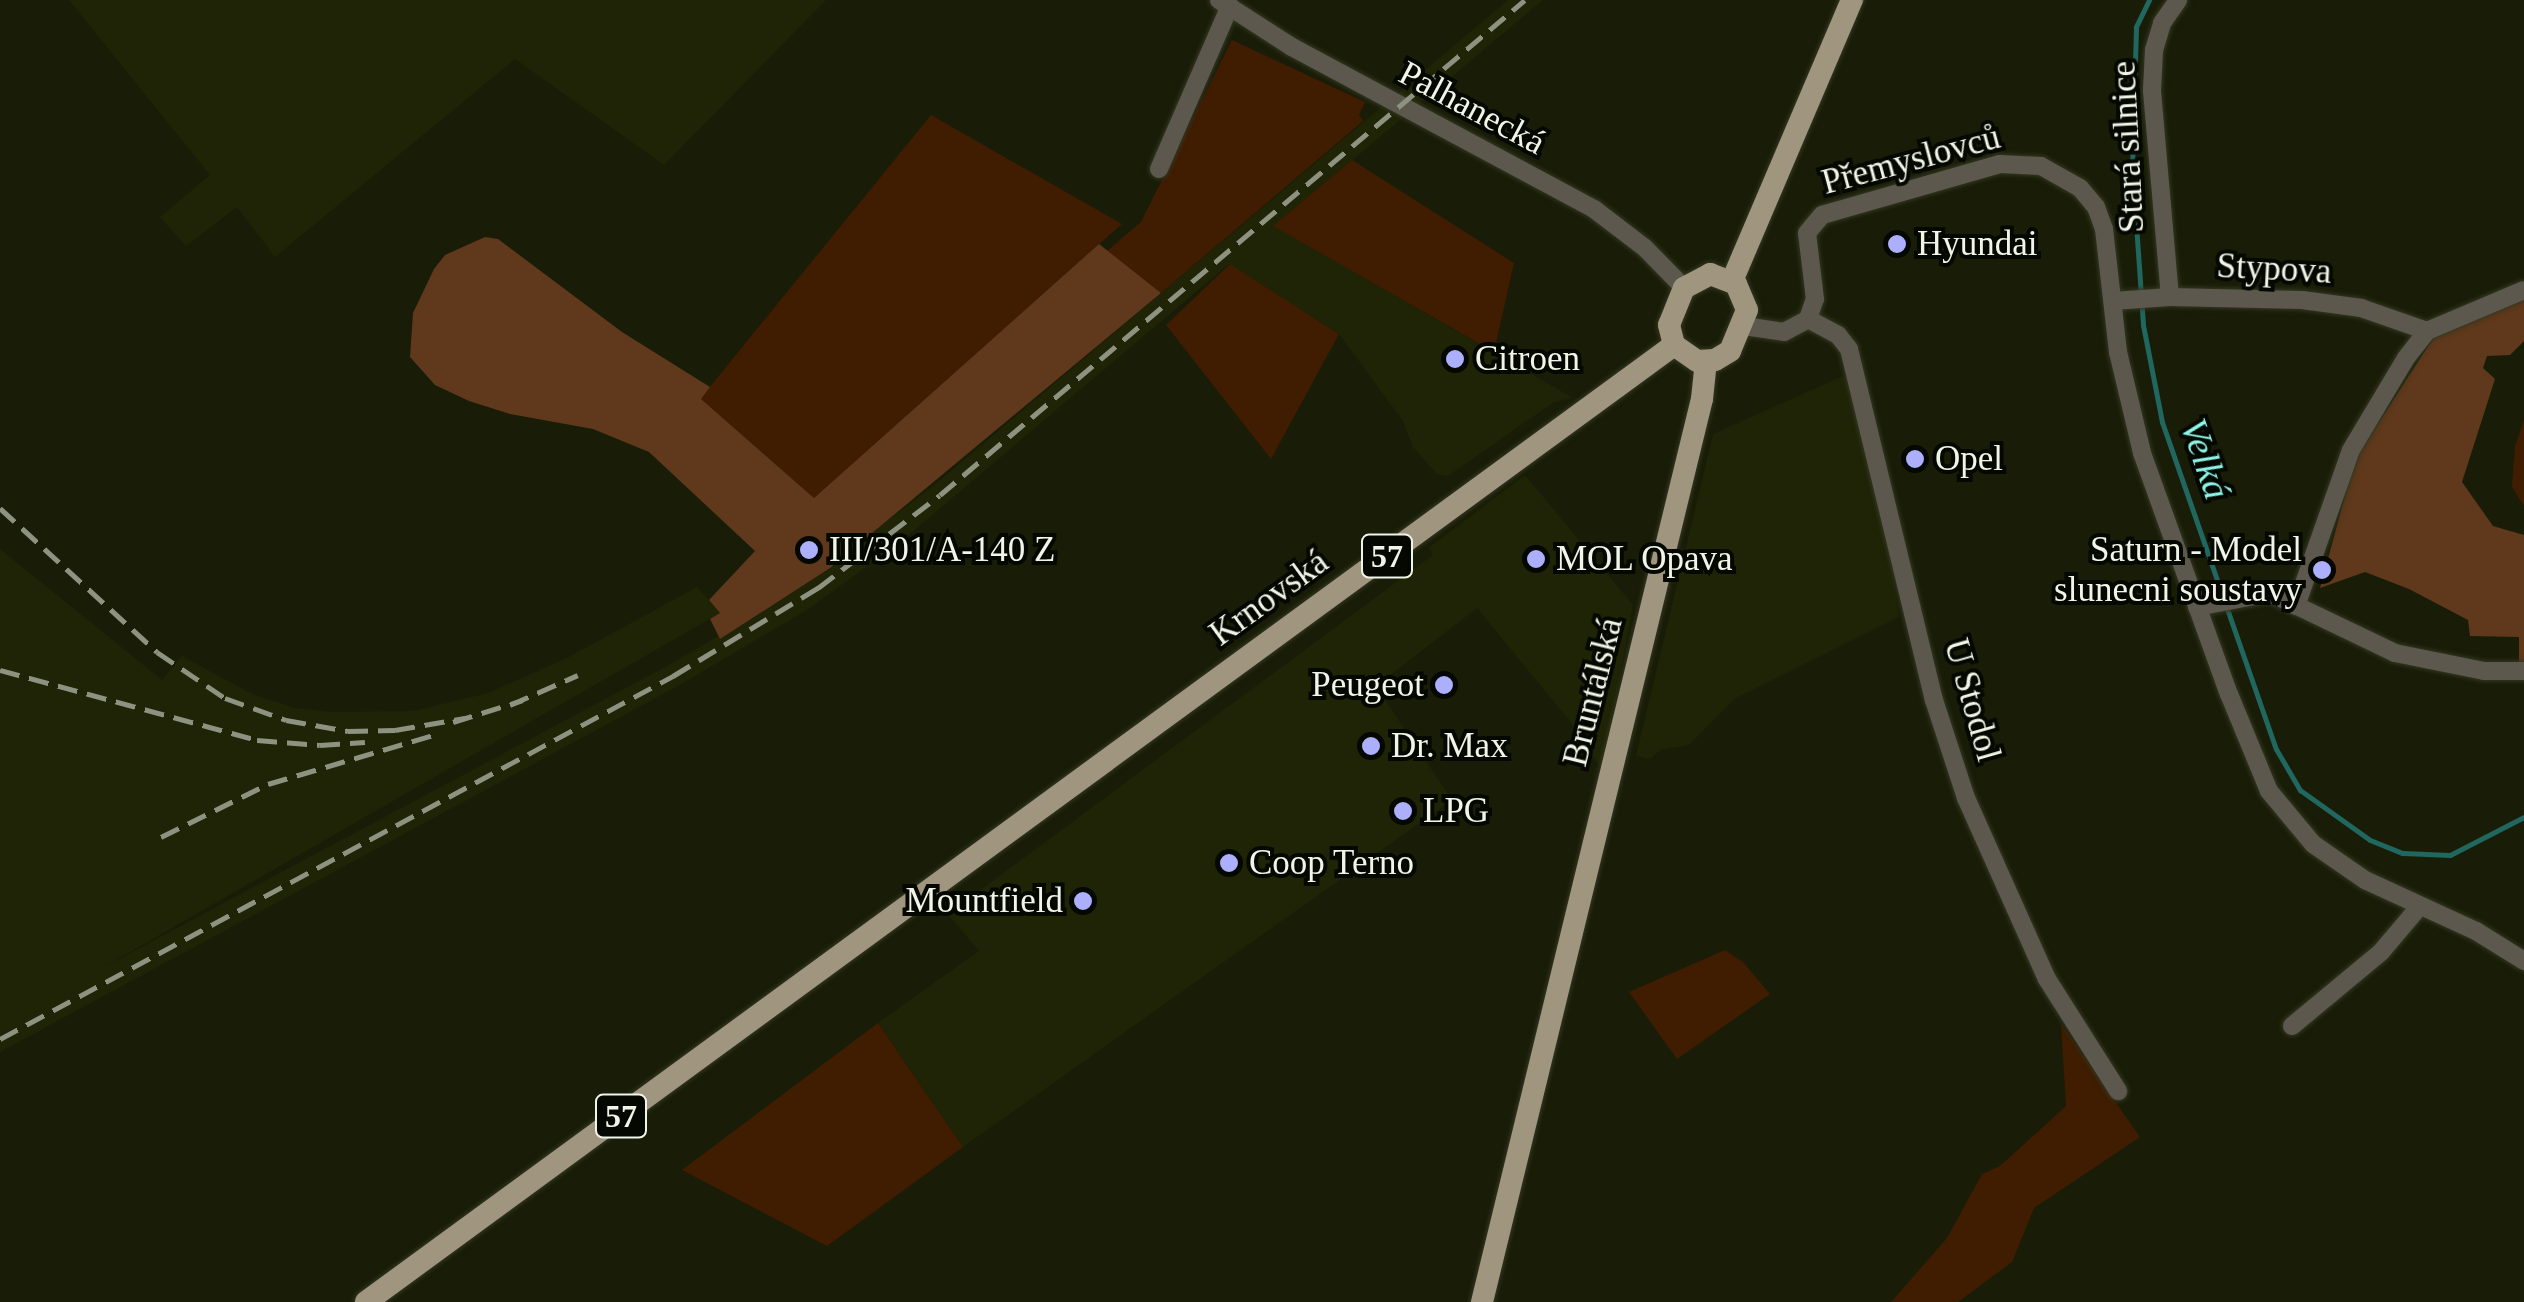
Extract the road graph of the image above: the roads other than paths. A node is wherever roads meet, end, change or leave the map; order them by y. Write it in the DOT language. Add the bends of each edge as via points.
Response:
graph roads {
  1 [pos="1852,0"];
  2 [pos="2178,0"];
  3 [pos="1224,3"];
  4 [pos="1159,168"];
  5 [pos="1732,280"];
  6 [pos="1684,288"];
  7 [pos="2524,290"];
  8 [pos="2164,298"];
  9 [pos="2119,300"];
  10 [pos="1808,319"];
  11 [pos="1744,326"];
  12 [pos="2427,331"];
  13 [pos="1674,345"];
  14 [pos="1706,362"];
  15 [pos="2205,605"];
  16 [pos="2296,606"];
  17 [pos="2524,671"];
  18 [pos="2419,907"];
  19 [pos="2524,962"];
  20 [pos="2292,1026"];
  21 [pos="2118,1091"];
  22 [pos="366,1302"];
  23 [pos="1482,1302"];
  1 -- 5 [label="main road"];
  2 -- 8 [label="street, Stará silnice" via="2158,36 2152,90"];
  3 -- 4 [label="street"];
  3 -- 6 [label="street, Palhanecká" via="1337,72 1594,209"];
  5 -- 6 [label="main road" via="1710,274"];
  5 -- 11 [label="main road" via="1746,302"];
  6 -- 13 [label="main road" via="1669,325"];
  7 -- 12 [label="street"];
  8 -- 9 [label="street, Stypova"];
  8 -- 12 [label="street, Stypova" via="2302,300 2362,308"];
  9 -- 10 [label="street, Přemyslovců" via="2092,200 2056,171 2008,163 1816,218 1807,233 1814,299"];
  9 -- 15 [label="street, Přemyslovců" via="2126,396 2160,508"];
  10 -- 11 [label="street" via="1784,332"];
  10 -- 21 [label="street, U Stodol" via="1849,349 1934,700 1966,798 2047,979"];
  11 -- 14 [label="main road" via="1730,352"];
  12 -- 16 [label="street" via="2351,450"];
  13 -- 14 [label="main road"];
  13 -- 22 [label="main road, Krnovská / 57"];
  14 -- 23 [label="main road, Bruntálská"];
  15 -- 16 [label="street" via="2270,593"];
  15 -- 18 [label="street, Přemyslovců" via="2254,758 2286,816 2338,862"];
  16 -- 17 [label="street" via="2395,653 2484,671"];
  18 -- 19 [label="street, Přemyslovců" via="2476,930"];
  18 -- 20 [label="street" via="2380,952"];
}
